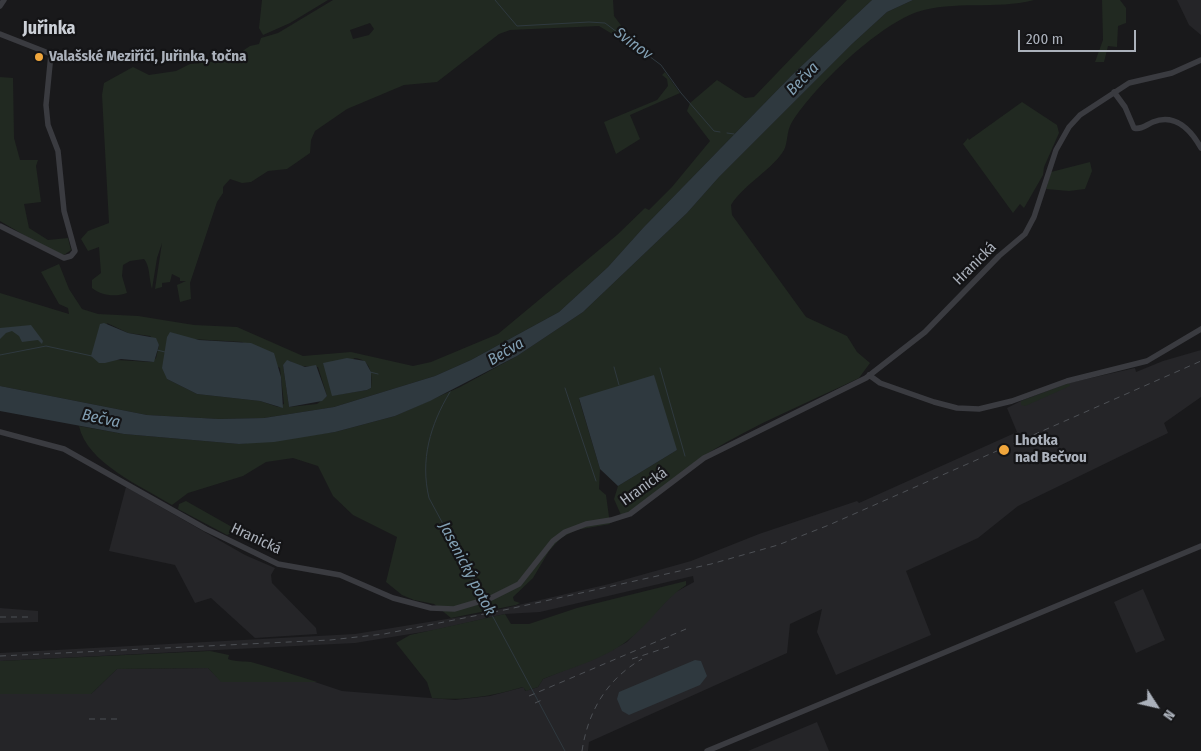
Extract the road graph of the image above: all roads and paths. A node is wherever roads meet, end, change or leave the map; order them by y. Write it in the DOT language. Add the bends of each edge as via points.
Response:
graph roads {
  1 [pos="4,0"];
  2 [pos="0,6"];
  3 [pos="0,34"];
  4 [pos="1201,60"];
  5 [pos="1114,92"];
  6 [pos="1201,148"];
  7 [pos="0,226"];
  8 [pos="1201,329"];
  9 [pos="869,375"];
  10 [pos="0,432"];
  11 [pos="1201,546"];
  12 [pos="707,751"];
  1 -- 2 [label="street"];
  3 -- 7 [label="street" via="51,54 46,92 48,125 58,151 64,210 75,251 64,258"];
  4 -- 5 [label="street, Hranická" via="1172,73 1132,82"];
  5 -- 6 [label="street" via="1134,128 1140,129 1163,120 1176,122 1187,128"];
  5 -- 9 [label="street, Hranická" via="1080,115 1064,135 1052,158 1034,217 1024,234 998,256 925,332"];
  8 -- 9 [label="street" via="1147,361 1067,381 979,409 934,402"];
  9 -- 10 [label="street, Hranická" via="704,458 630,514 580,525 566,532 550,545 519,584 502,595 454,609 431,608 393,598 346,576 278,564 209,530 64,449"];
  11 -- 12 [label="street"];
}
